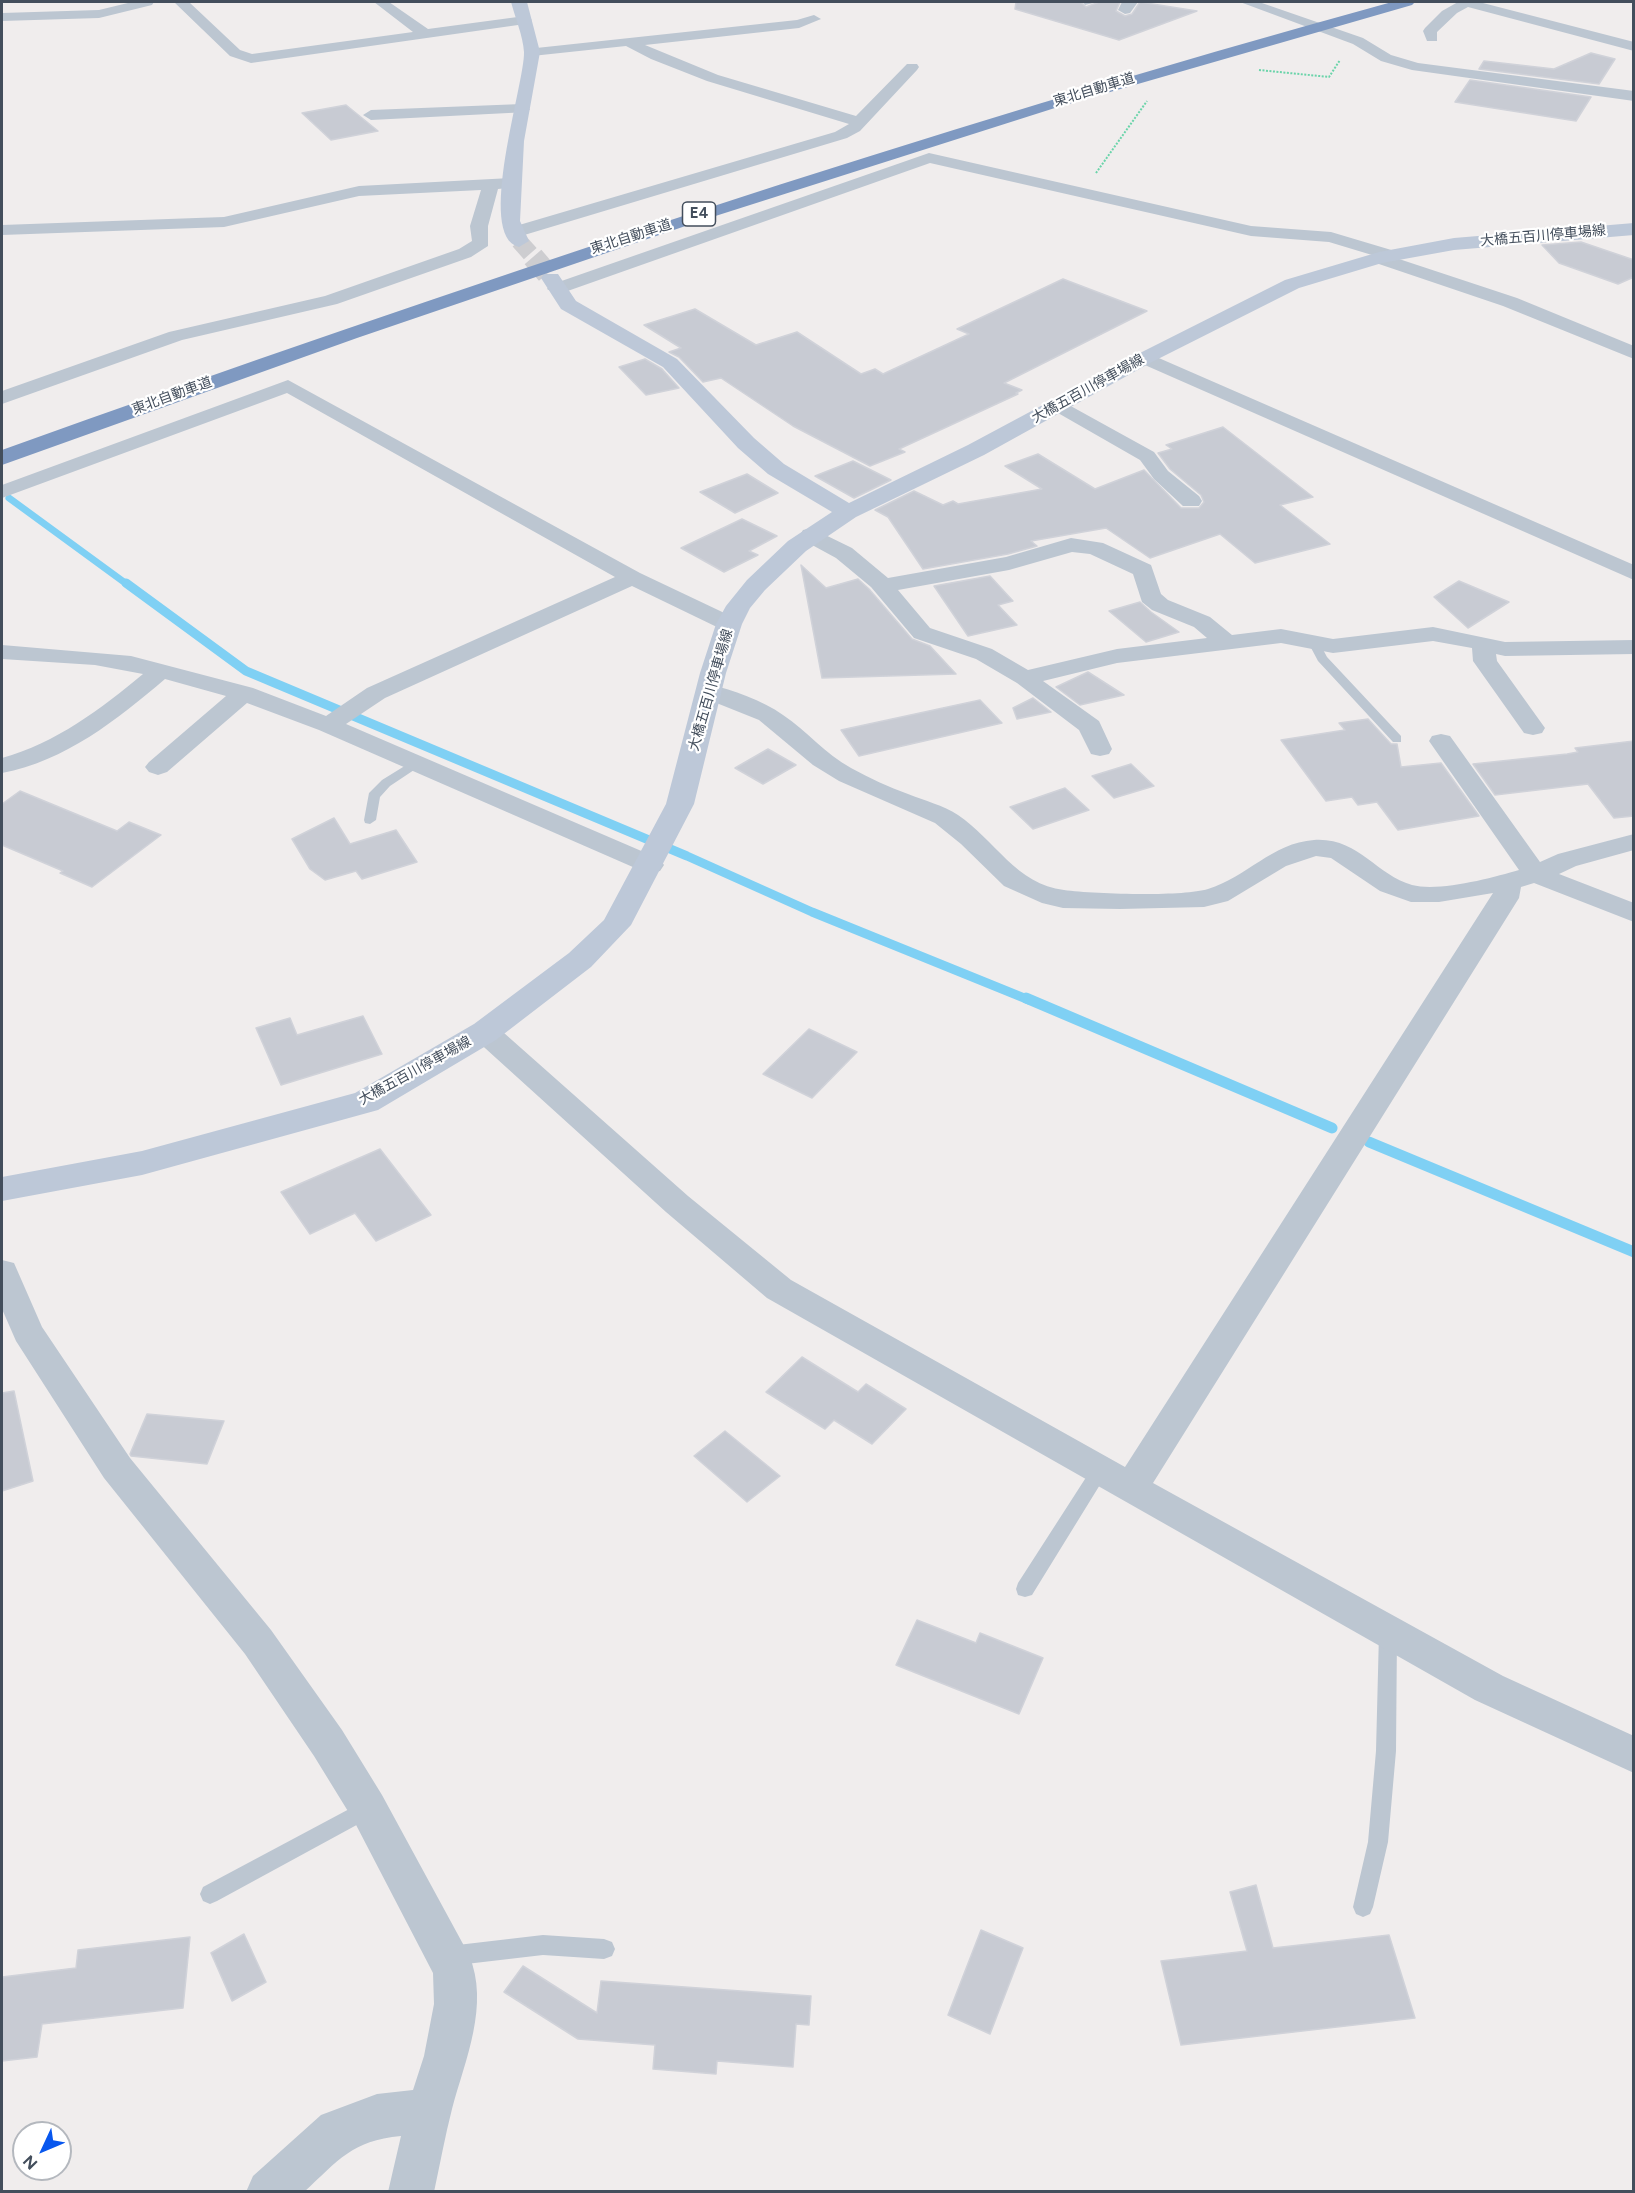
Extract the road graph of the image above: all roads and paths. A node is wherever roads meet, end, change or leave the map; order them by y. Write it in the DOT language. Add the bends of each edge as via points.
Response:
graph roads {
  1 [pos="147,2"];
  2 [pos="181,2"];
  3 [pos="381,2"];
  4 [pos="519,2"];
  5 [pos="1247,2"];
  6 [pos="1359,2"];
  7 [pos="1407,2"];
  8 [pos="1469,2"];
  9 [pos="2,17"];
  10 [pos="814,19"];
  11 [pos="525,20"];
  12 [pos="424,33"];
  13 [pos="1432,38"];
  14 [pos="629,42"];
  15 [pos="1634,47"];
  16 [pos="532,52"];
  17 [pos="1386,58"];
  18 [pos="912,67"];
  19 [pos="1256,70"];
  20 [pos="1634,96"];
  21 [pos="1150,98"];
  22 [pos="522,109"];
  23 [pos="371,115"];
  24 [pos="858,122"];
  25 [pos="514,182"];
  26 [pos="491,185"];
  27 [pos="1082,192"];
  28 [pos="1312,219"];
  29 [pos="1634,229"];
  30 [pos="2,230"];
  31 [pos="517,236"];
  32 [pos="1391,256"];
  33 [pos="480,269"];
  34 [pos="553,284"];
  35 [pos="370,306"];
  36 [pos="336,318"];
  37 [pos="1634,352"];
  38 [pos="1144,358"];
  39 [pos="2,398"];
  40 [pos="1058,405"];
  41 [pos="2,458"];
  42 [pos="2,492"];
  43 [pos="1191,501"];
  44 [pos="848,512"];
  45 [pos="811,536"];
  46 [pos="1634,573"];
  47 [pos="632,578"];
  48 [pos="882,586"];
  49 [pos="729,624"];
  50 [pos="1226,642"];
  51 [pos="1315,645"];
  52 [pos="1483,645"];
  53 [pos="1634,647"];
  54 [pos="2,652"];
  55 [pos="162,670"];
  56 [pos="1025,678"];
  57 [pos="708,691"];
  58 [pos="244,693"];
  59 [pos="339,716"];
  60 [pos="1533,728"];
  61 [pos="1397,739"];
  62 [pos="1441,741"];
  63 [pos="1100,749"];
  64 [pos="416,763"];
  65 [pos="2,766"];
  66 [pos="158,767"];
  67 [pos="370,820"];
  68 [pos="1634,842"];
  69 [pos="658,852"];
  70 [pos="1522,878"];
  71 [pos="1634,913"];
  72 [pos="485,1032"];
  73 [pos="2,1189"];
  74 [pos="2,1272"];
  75 [pos="1100,1470"];
  76 [pos="1131,1487"];
  77 [pos="1025,1589"];
  78 [pos="1388,1633"];
  79 [pos="1634,1755"];
  80 [pos="368,1808"];
  81 [pos="210,1894"];
  82 [pos="1363,1907"];
  83 [pos="604,1949"];
  84 [pos="447,1956"];
  85 [pos="429,2111"];
  86 [pos="269,2192"];
  87 [pos="411,2192"];
  1 -- 9 [label="street" via="99,14"];
  2 -- 12 [label="street" via="235,53 251,59"];
  3 -- 12 [label="street"];
  4 -- 11 [label="main road"];
  5 -- 17 [label="street" via="1345,36"];
  6 -- 33 [label="highway, 東北自動車道 / E4" via="946,118"];
  7 -- 41 [label="highway, 東北自動車道 / E4" via="1207,56 801,180 388,320"];
  8 -- 13 [label="street" via="1450,11 1430,31"];
  8 -- 15 [label="street"];
  10 -- 14 [label="street" via="799,24"];
  11 -- 12 [label="street"];
  11 -- 16 [label="main road"];
  14 -- 16 [label="street"];
  14 -- 24 [label="street" via="685,71"];
  16 -- 22 [label="main road"];
  17 -- 19 [label="path" via="1345,54 1326,78"];
  17 -- 20 [label="street" via="1439,70"];
  18 -- 24 [label="street"];
  21 -- 27 [label="path"];
  22 -- 23 [label="street"];
  22 -- 25 [label="main road" via="515,141"];
  24 -- 31 [label="street" via="841,135"];
  25 -- 26 [label="street"];
  25 -- 31 [label="main road" via="511,221"];
  26 -- 30 [label="street" via="359,191 224,222"];
  26 -- 39 [label="street" via="479,226 481,241 465,253 331,300 176,336"];
  27 -- 32 [label="street" via="1251,231 1331,237"];
  27 -- 34 [label="street" via="929,158"];
  28 -- 32 [label="street" via="1386,243"];
  29 -- 32 [label="main road, 大橋五百川停車場線" via="1454,244"];
  32 -- 37 [label="street"];
  32 -- 38 [label="main road, 大橋五百川停車場線" via="1292,284"];
  34 -- 44 [label="main road" via="568,305 588,319 670,363 777,470"];
  35 -- 36 [label="highway"];
  38 -- 40 [label="main road, 大橋五百川停車場線"];
  38 -- 46 [label="street"];
  40 -- 43 [label="street" via="1147,456 1161,475"];
  40 -- 44 [label="main road, 大橋五百川停車場線"];
  42 -- 47 [label="street" via="288,386"];
  44 -- 45 [label="main road, 大橋五百川停車場線"];
  45 -- 48 [label="street" via="844,554"];
  45 -- 49 [label="main road, 大橋五百川停車場線" via="756,585"];
  47 -- 49 [label="street"];
  47 -- 59 [label="street" via="376,693"];
  48 -- 50 [label="street" via="1083,545 1143,570 1150,597 1202,622"];
  48 -- 56 [label="street" via="922,633 984,654"];
  49 -- 57 [label="main road, 大橋五百川停車場線"];
  50 -- 51 [label="street" via="1281,636"];
  50 -- 56 [label="street" via="1117,656"];
  51 -- 52 [label="street" via="1433,634"];
  51 -- 61 [label="lane" via="1322,658"];
  52 -- 53 [label="street" via="1515,649"];
  52 -- 60 [label="street" via="1485,661"];
  54 -- 55 [label="street" via="95,658"];
  55 -- 58 [label="street"];
  55 -- 65 [label="street" via="88,728 40,754"];
  56 -- 63 [label="street" via="1090,726"];
  57 -- 69 [label="main road, 大橋五百川停車場線" via="680,804"];
  57 -- 70 [label="street" via="757,709 838,771 936,813 957,826 1010,880 1043,896 1206,897 1230,889 1281,858 1315,848 1335,850 1356,860 1409,893 1431,894"];
  58 -- 59 [label="street"];
  58 -- 66 [label="street"];
  59 -- 64 [label="street"];
  62 -- 70 [label="street"];
  64 -- 67 [label="lane" via="374,796"];
  64 -- 69 [label="street"];
  68 -- 70 [label="street" via="1567,860"];
  69 -- 72 [label="main road, 大橋五百川停車場線" via="616,924 580,960"];
  70 -- 71 [label="street"];
  70 -- 76 [label="street" via="1505,898"];
  72 -- 73 [label="main road, 大橋五百川停車場線" via="366,1102 142,1163"];
  72 -- 75 [label="street" via="676,1204 779,1289"];
  74 -- 80 [label="street" via="28,1332 117,1468 258,1642"];
  75 -- 76 [label="street"];
  75 -- 77 [label="lane"];
  76 -- 78 [label="street"];
  78 -- 79 [label="street" via="1489,1688"];
  78 -- 82 [label="lane" via="1386,1751 1378,1842"];
  80 -- 81 [label="lane"];
  80 -- 84 [label="street"];
  83 -- 84 [label="lane" via="543,1945"];
  84 -- 85 [label="street" via="454,1970 456,2004 447,2056"];
  85 -- 86 [label="street" via="377,2116 337,2131"];
  85 -- 87 [label="street"];
}
